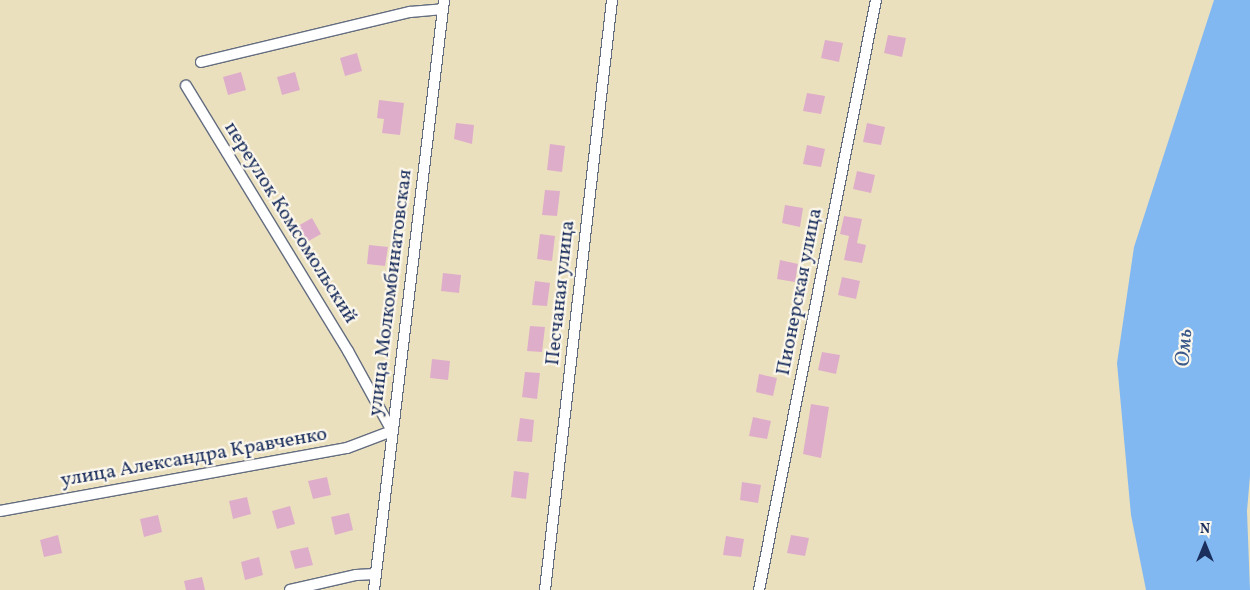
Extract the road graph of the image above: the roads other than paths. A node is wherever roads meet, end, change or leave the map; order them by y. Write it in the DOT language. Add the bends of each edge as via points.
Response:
graph roads {
  1 [pos="612,0"];
  2 [pos="876,0"];
  3 [pos="444,4"];
  4 [pos="201,62"];
  5 [pos="186,86"];
  6 [pos="392,431"];
  7 [pos="0,511"];
  8 [pos="375,574"];
  9 [pos="290,590"];
  10 [pos="374,590"];
  11 [pos="545,590"];
  12 [pos="759,590"];
  1 -- 11 [label="street, Песчаная улица"];
  2 -- 12 [label="street, Пионерская улица"];
  3 -- 4 [label="street"];
  3 -- 6 [label="street, улица Молкомбинатовская"];
  5 -- 6 [label="street, переулок Комсомольский" via="348,351"];
  6 -- 7 [label="street, улица Александра Кравченко" via="347,448"];
  6 -- 8 [label="street, улица Молкомбинатовская"];
  8 -- 9 [label="street" via="356,575"];
  8 -- 10 [label="street, улица Молкомбинатовская"];
}
